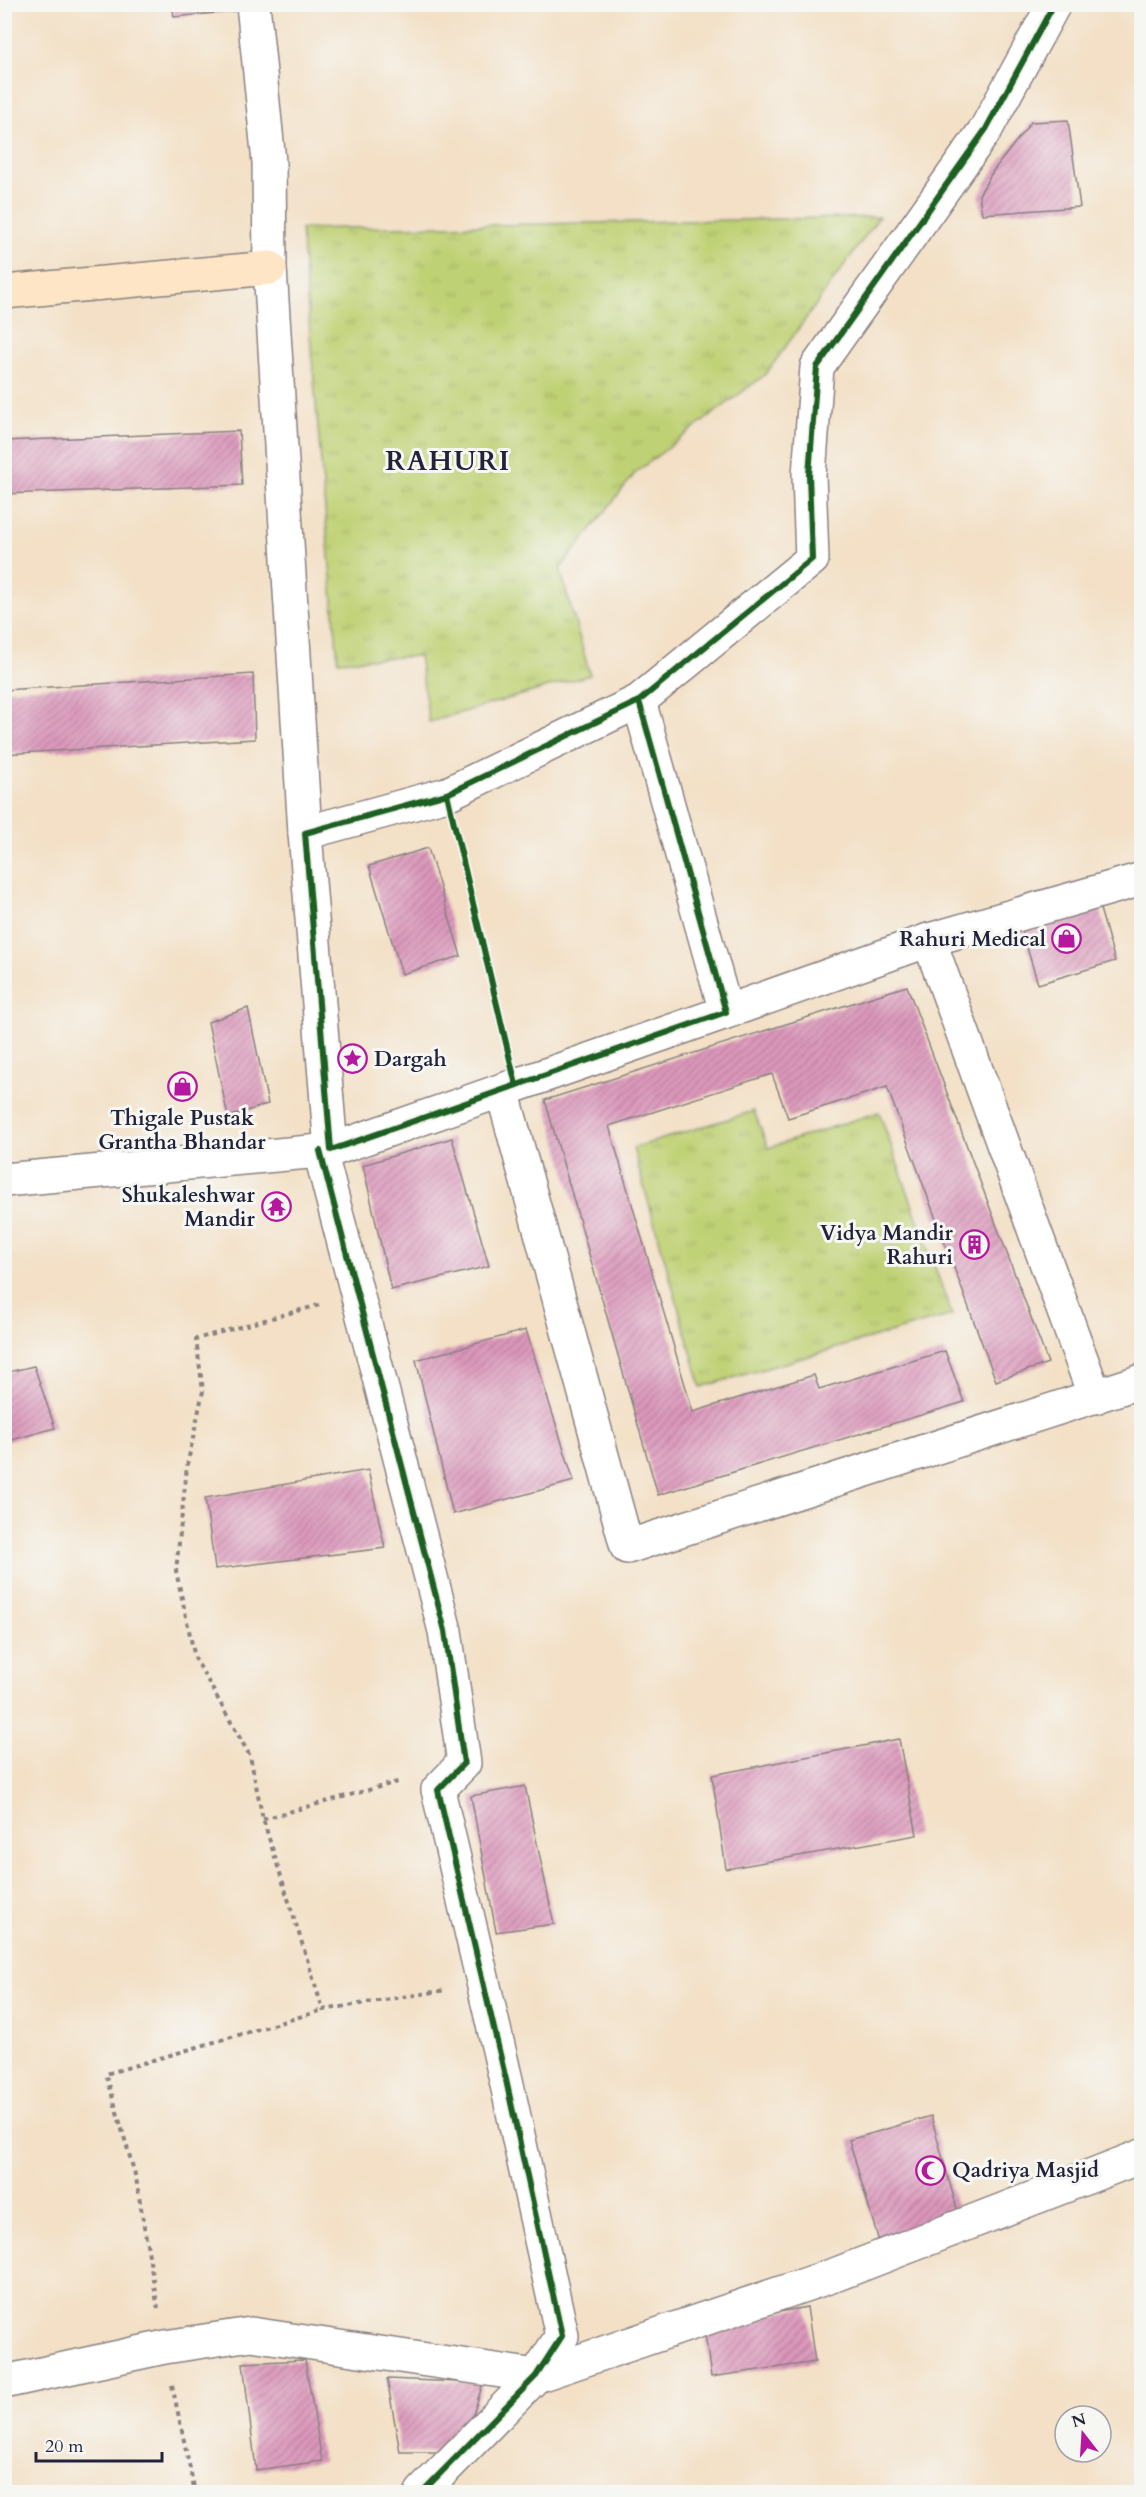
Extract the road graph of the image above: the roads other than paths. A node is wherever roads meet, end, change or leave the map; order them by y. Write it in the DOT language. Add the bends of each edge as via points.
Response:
graph roads {
  1 [pos="253,4"];
  2 [pos="1054,4"];
  3 [pos="270,268"];
  4 [pos="4,292"];
  5 [pos="639,701"];
  6 [pos="305,833"];
  7 [pos="1142,879"];
  8 [pos="929,940"];
  9 [pos="726,1012"];
  10 [pos="502,1090"];
  11 [pos="326,1150"];
  12 [pos="4,1180"];
  13 [pos="1142,1381"];
  14 [pos="1095,1397"];
  15 [pos="1142,2156"];
  16 [pos="536,2376"];
  17 [pos="4,2382"];
  18 [pos="422,2493"];
  1 -- 3 [label="street" via="269,162"];
  2 -- 5 [label="street" via="986,129 817,367 809,475 812,559"];
  3 -- 4 [label="street"];
  3 -- 6 [label="street"];
  5 -- 6 [label="street" via="447,794"];
  5 -- 9 [label="street"];
  6 -- 11 [label="street"];
  7 -- 8 [label="street"];
  8 -- 9 [label="street"];
  8 -- 14 [label="street"];
  9 -- 10 [label="street"];
  10 -- 11 [label="street"];
  10 -- 14 [label="street" via="627,1547"];
  11 -- 12 [label="street"];
  11 -- 16 [label="street" via="358,1294 446,1631 464,1763 438,1790 562,2336"];
  13 -- 14 [label="street"];
  15 -- 16 [label="street" via="837,2274"];
  16 -- 17 [label="street" via="251,2334 165,2347"];
  16 -- 18 [label="street"];
}
